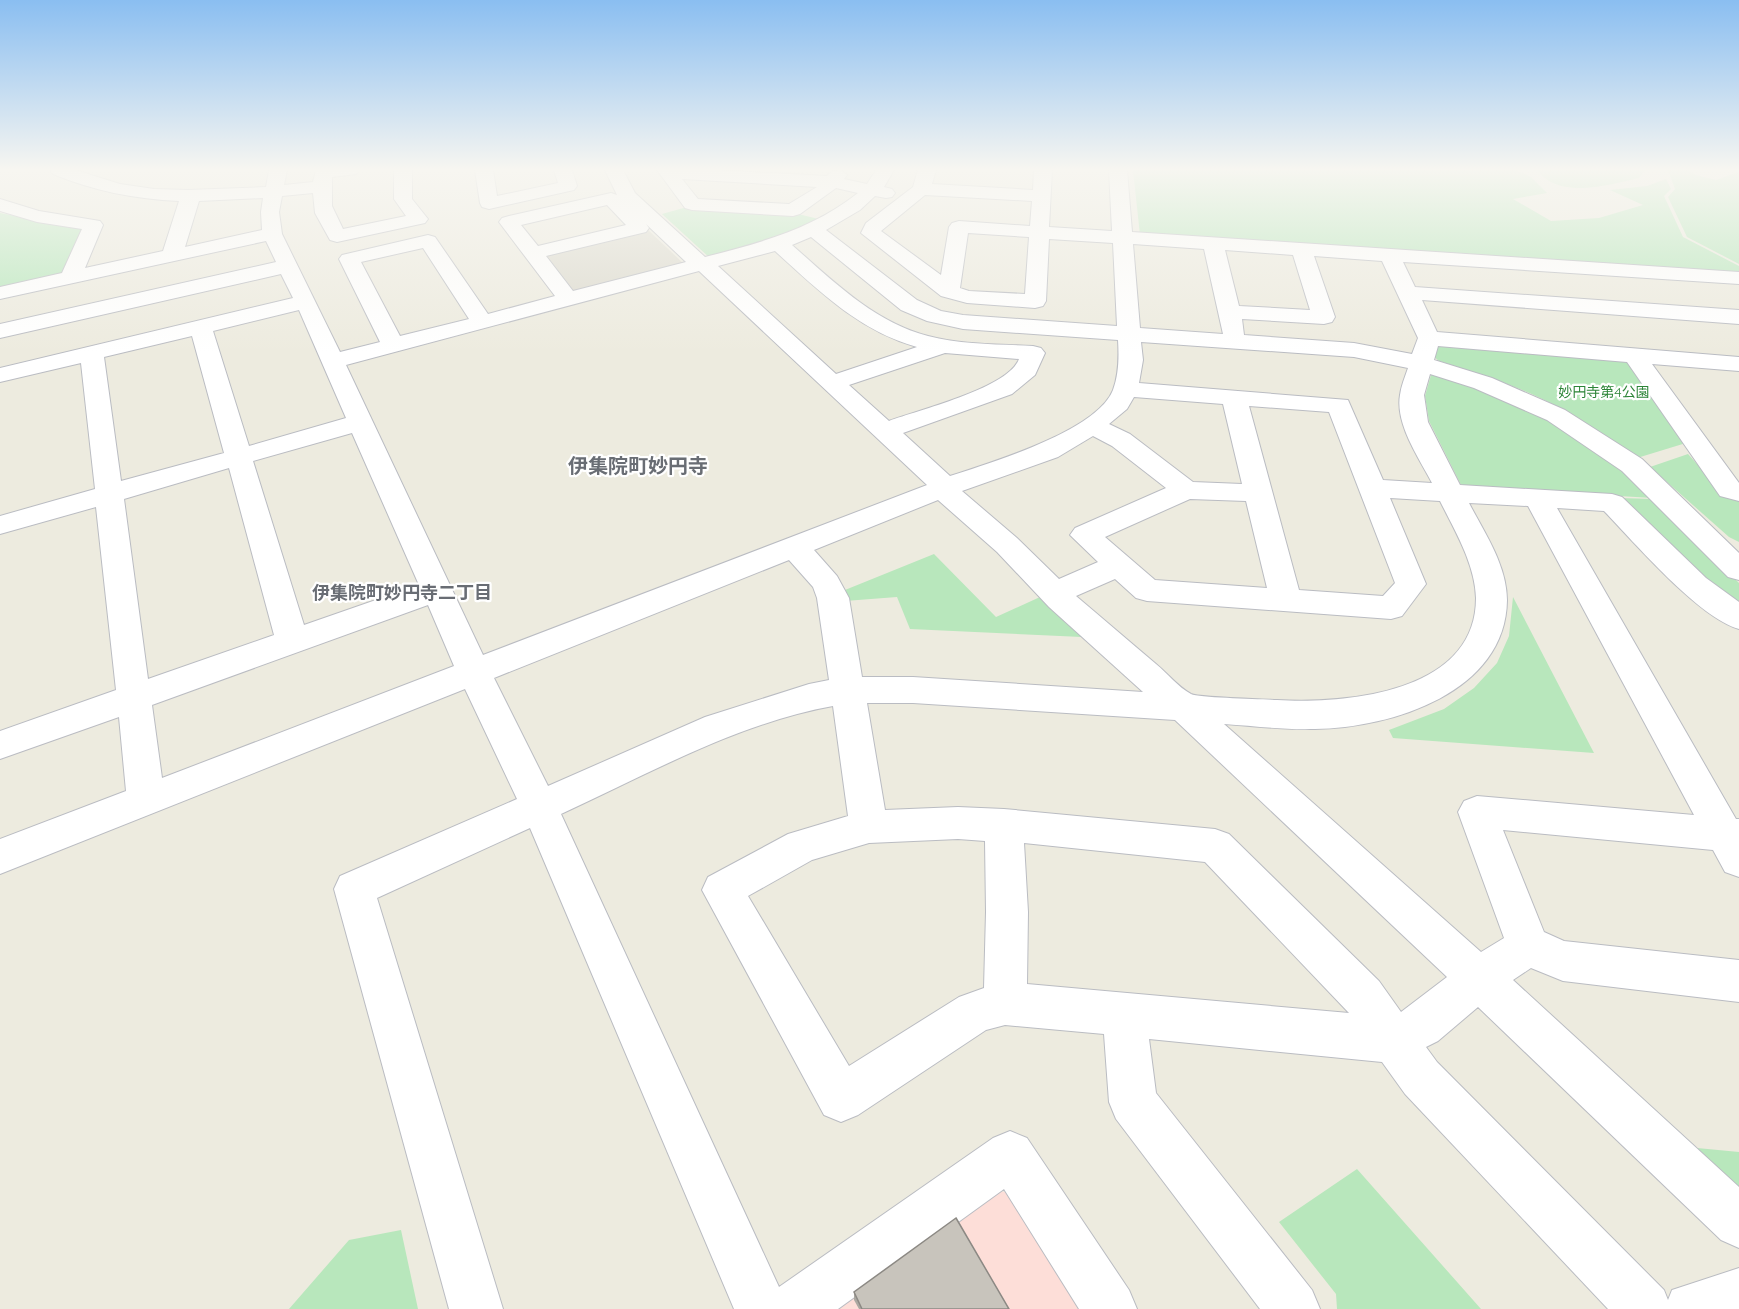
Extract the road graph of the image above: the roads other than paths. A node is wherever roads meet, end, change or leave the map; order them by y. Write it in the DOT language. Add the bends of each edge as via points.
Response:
graph roads {
  1 [pos="90,231"];
  2 [pos="179,231"];
  3 [pos="334,231"];
  4 [pos="360,231"];
  5 [pos="516,231"];
  6 [pos="626,231"];
  7 [pos="665,231"];
  8 [pos="811,231"];
  9 [pos="815,231"];
  10 [pos="872,231"];
  11 [pos="958,231"];
  12 [pos="1025,231"];
  13 [pos="1122,231"];
  14 [pos="1040,232"];
  15 [pos="272,234"];
  16 [pos="1122,237"];
  17 [pos="1214,243"];
  18 [pos="779,244"];
  19 [pos="1300,249"];
  20 [pos="534,253"];
  21 [pos="1389,255"];
  22 [pos="172,256"];
  23 [pos="702,265"];
  24 [pos="288,266"];
  25 [pos="1569,267"];
  26 [pos="70,278"];
  27 [pos="1739,278"];
  28 [pos="949,291"];
  29 [pos="0,293"];
  30 [pos="1408,293"];
  31 [pos="568,299"];
  32 [pos="306,302"];
  33 [pos="909,304"];
  34 [pos="1598,307"];
  35 [pos="1229,312"];
  36 [pos="1739,317"];
  37 [pos="869,319"];
  38 [pos="482,322"];
  39 [pos="201,327"];
  40 [pos="0,331"];
  41 [pos="1124,333"];
  42 [pos="1235,340"];
  43 [pos="393,345"];
  44 [pos="944,346"];
  45 [pos="1424,351"];
  46 [pos="92,353"];
  47 [pos="1634,356"];
  48 [pos="333,360"];
  49 [pos="1738,364"];
  50 [pos="0,375"];
  51 [pos="832,383"];
  52 [pos="1126,389"];
  53 [pos="1234,398"];
  54 [pos="361,422"];
  55 [pos="1092,426"];
  56 [pos="885,431"];
  57 [pos="239,456"];
  58 [pos="944,488"];
  59 [pos="1372,488"];
  60 [pos="1186,490"];
  61 [pos="1739,492"];
  62 [pos="1451,493"];
  63 [pos="109,494"];
  64 [pos="1259,494"];
  65 [pos="1537,498"];
  66 [pos="0,525"];
  67 [pos="795,547"];
  68 [pos="1119,565"];
  69 [pos="1739,570"];
  70 [pos="437,590"];
  71 [pos="1055,593"];
  72 [pos="1287,600"];
  73 [pos="1739,618"];
  74 [pos="292,640"];
  75 [pos="474,672"];
  76 [pos="849,690"];
  77 [pos="134,698"];
  78 [pos="1183,707"];
  79 [pos="0,745"];
  80 [pos="146,799"];
  81 [pos="539,806"];
  82 [pos="1004,825"];
  83 [pos="869,826"];
  84 [pos="1734,843"];
  85 [pos="0,857"];
  86 [pos="1528,946"];
  87 [pos="1479,978"];
  88 [pos="1739,981"];
  89 [pos="1005,1003"];
  90 [pos="1124,1014"];
  91 [pos="1392,1040"];
  92 [pos="1739,1222"];
  93 [pos="1739,1295"];
  94 [pos="476,1309"];
  95 [pos="761,1309"];
  96 [pos="793,1309"];
  97 [pos="1110,1309"];
  98 [pos="1293,1309"];
  99 [pos="1645,1309"];
  100 [pos="1691,1309"];
  1 -- 26 [label="street"];
  2 -- 22 [label="street"];
  3 -- 4 [label="street" via="337,236"];
  5 -- 20 [label="street"];
  6 -- 20 [label="street"];
  7 -- 23 [label="street"];
  8 -- 18 [label="street"];
  9 -- 33 [label="street"];
  10 -- 28 [label="street"];
  11 -- 28 [label="street"];
  12 -- 14 [label="street"];
  13 -- 16 [label="street"];
  14 -- 16 [label="street"];
  14 -- 28 [label="street" via="1035,301 967,297"];
  15 -- 22 [label="street"];
  15 -- 24 [label="street"];
  16 -- 17 [label="street"];
  16 -- 41 [label="street"];
  17 -- 19 [label="street"];
  17 -- 35 [label="street"];
  18 -- 23 [label="street"];
  18 -- 37 [label="street"];
  19 -- 21 [label="street"];
  19 -- 35 [label="street" via="1324,317"];
  20 -- 31 [label="street"];
  21 -- 25 [label="street"];
  21 -- 30 [label="street"];
  22 -- 26 [label="street"];
  23 -- 31 [label="street"];
  23 -- 51 [label="street"];
  24 -- 32 [label="street"];
  24 -- 40 [label="street"];
  25 -- 27 [label="street"];
  25 -- 34 [label="street"];
  26 -- 29 [label="street"];
  28 -- 33 [label="street"];
  30 -- 34 [label="street"];
  30 -- 45 [label="street"];
  31 -- 38 [label="street"];
  32 -- 39 [label="street"];
  32 -- 48 [label="street"];
  33 -- 37 [label="street"];
  33 -- 41 [label="street" via="935,316 963,322"];
  34 -- 36 [label="street"];
  34 -- 47 [label="street"];
  35 -- 42 [label="street"];
  37 -- 44 [label="street" via="922,342"];
  38 -- 43 [label="street"];
  38 -- 43 [label="street" via="428,240 349,259"];
  39 -- 46 [label="street"];
  39 -- 57 [label="street"];
  41 -- 42 [label="street"];
  41 -- 52 [label="street" via="1131,360"];
  42 -- 45 [label="street" via="1354,350"];
  43 -- 48 [label="street"];
  44 -- 51 [label="street"];
  44 -- 56 [label="street" via="1033,353 1027,370 1003,389"];
  45 -- 47 [label="street"];
  45 -- 62 [label="street" via="1412,409"];
  45 -- 69 [label="street" via="1580,429 1632,465"];
  46 -- 50 [label="street"];
  46 -- 63 [label="street"];
  47 -- 49 [label="street"];
  47 -- 61 [label="street" via="1731,489"];
  48 -- 54 [label="street"];
  51 -- 56 [label="street"];
  52 -- 53 [label="street"];
  52 -- 55 [label="street" via="1118,404"];
  53 -- 59 [label="street" via="1339,405"];
  53 -- 64 [label="street"];
  54 -- 57 [label="street"];
  54 -- 70 [label="street"];
  55 -- 58 [label="street" via="1049,451"];
  55 -- 60 [label="street" via="1121,440"];
  56 -- 58 [label="street"];
  57 -- 63 [label="street"];
  57 -- 74 [label="street"];
  58 -- 67 [label="street"];
  58 -- 71 [label="street"];
  59 -- 62 [label="street"];
  59 -- 72 [label="street" via="1411,584 1391,608"];
  60 -- 64 [label="street"];
  60 -- 68 [label="street" via="1084,535"];
  62 -- 65 [label="street"];
  62 -- 78 [label="street" via="1483,559 1491,581 1492,605 1488,629 1458,671 1410,700 1348,715 1282,715"];
  63 -- 66 [label="street"];
  63 -- 77 [label="street"];
  64 -- 72 [label="street"];
  65 -- 73 [label="street" via="1612,503 1695,585"];
  65 -- 84 [label="street"];
  67 -- 75 [label="street"];
  67 -- 76 [label="street" via="826,583 833,598"];
  68 -- 71 [label="street"];
  68 -- 72 [label="street" via="1147,590"];
  70 -- 74 [label="street"];
  70 -- 75 [label="street"];
  71 -- 78 [label="street"];
  74 -- 77 [label="street"];
  75 -- 80 [label="street"];
  75 -- 81 [label="street"];
  76 -- 78 [label="street" via="913,690"];
  76 -- 81 [label="street" via="809,697 717,727"];
  76 -- 83 [label="street"];
  77 -- 79 [label="street"];
  77 -- 80 [label="street"];
  78 -- 87 [label="street"];
  80 -- 85 [label="street"];
  81 -- 94 [label="street" via="354,889"];
  81 -- 95 [label="street"];
  82 -- 83 [label="street"];
  82 -- 89 [label="street"];
  82 -- 91 [label="street" via="1215,846 1363,996"];
  83 -- 89 [label="street" via="802,846 722,890 841,1098 975,1012"];
  84 -- 86 [label="street" via="1477,812"];
  86 -- 87 [label="street"];
  86 -- 88 [label="street" via="1563,961"];
  87 -- 91 [label="street" via="1422,1025"];
  87 -- 92 [label="street"];
  89 -- 90 [label="street"];
  90 -- 91 [label="street"];
  90 -- 98 [label="street" via="1133,1102"];
  91 -- 99 [label="street" via="1421,1078"];
  93 -- 100 [label="street"];
  96 -- 97 [label="street" via="1010,1155"];
}
